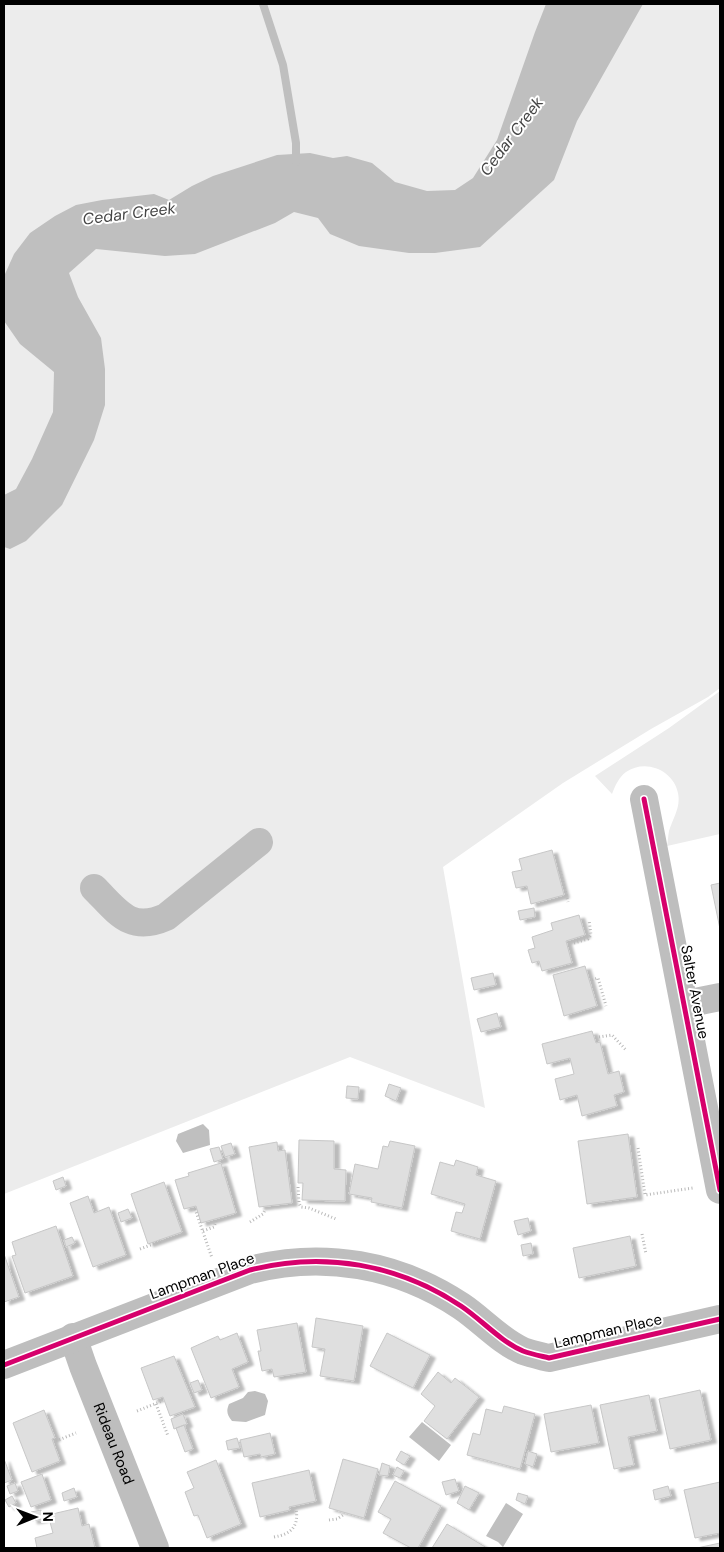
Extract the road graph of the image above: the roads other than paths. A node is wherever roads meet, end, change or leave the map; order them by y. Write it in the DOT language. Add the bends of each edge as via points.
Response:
graph roads {
  1 [pos="644,799"];
  2 [pos="259,842"];
  3 [pos="94,888"];
  4 [pos="720,997"];
  5 [pos="685,1004"];
  6 [pos="720,1190"];
  7 [pos="720,1318"];
  8 [pos="73,1337"];
  9 [pos="4,1365"];
  10 [pos="155,1548"];
  1 -- 5 [label="street, Salter Avenue"];
  2 -- 3 [label="street" via="166,917 154,922 136,923 122,915"];
  4 -- 5 [label="street"];
  5 -- 6 [label="street, Salter Avenue"];
  7 -- 8 [label="street, Lampman Place" via="549,1358 523,1351 462,1306 403,1276 384,1269 345,1263 290,1262 250,1270"];
  8 -- 9 [label="street, Lampman Place"];
  8 -- 10 [label="street, Rideau Road"];
}
